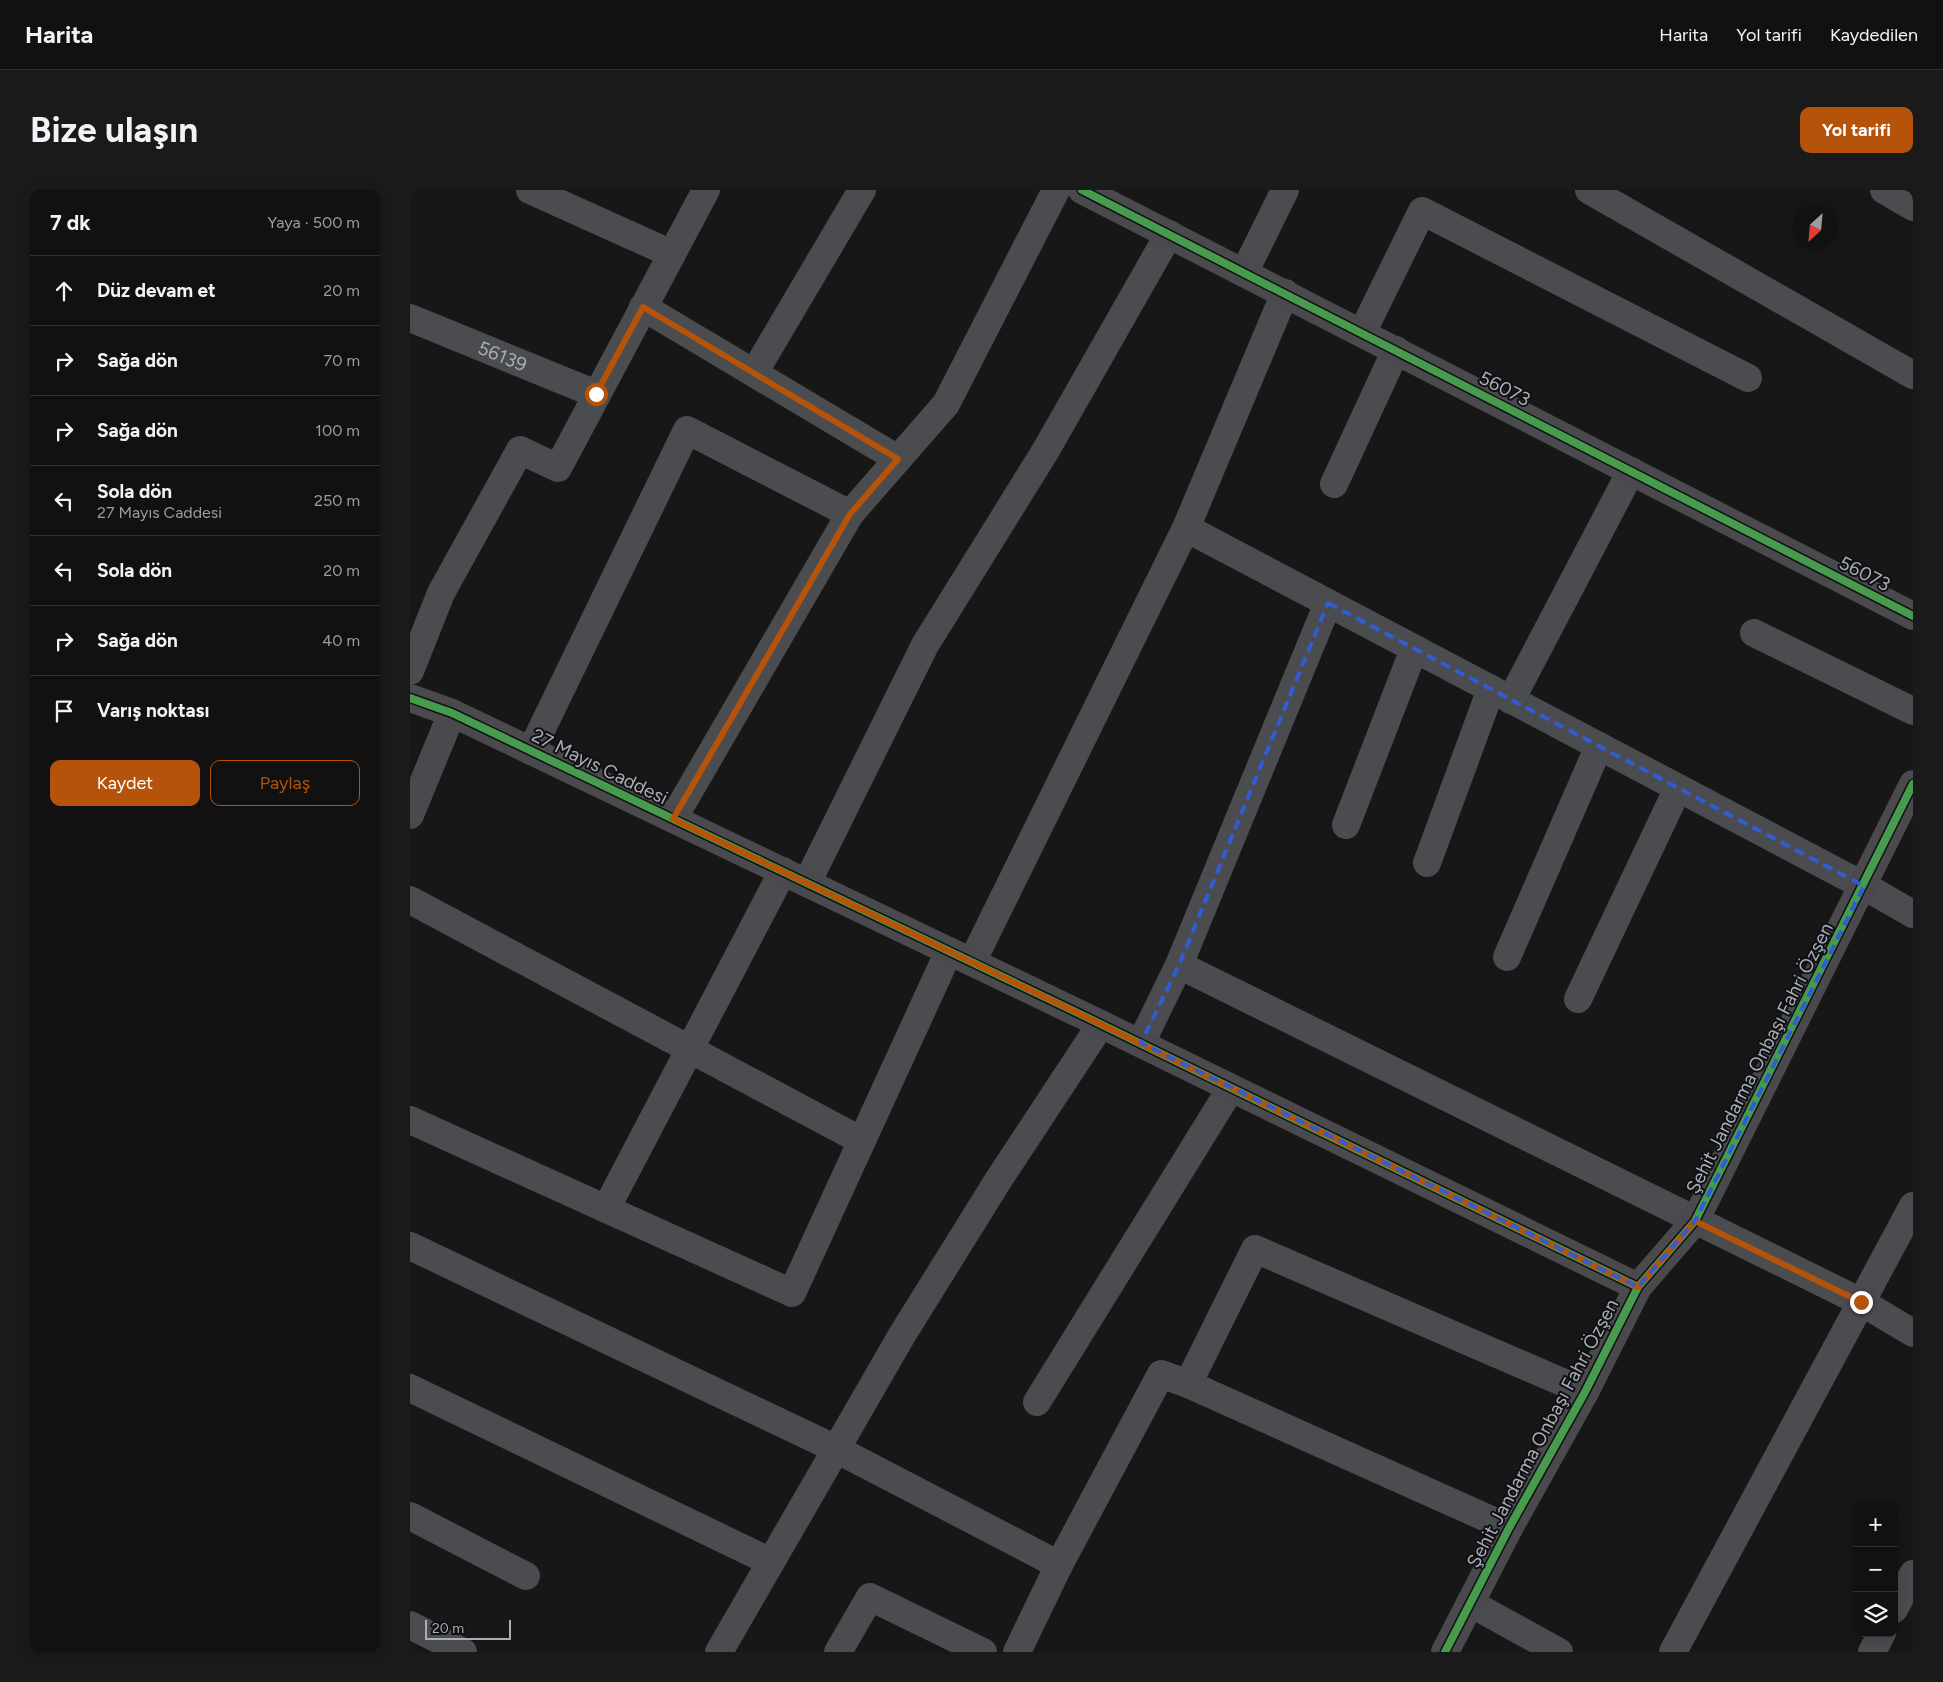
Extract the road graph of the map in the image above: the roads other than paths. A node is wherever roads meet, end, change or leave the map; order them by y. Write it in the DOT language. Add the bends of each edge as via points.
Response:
graph roads {
  1 [pos="530,190"];
  2 [pos="706,190"];
  3 [pos="862,190"];
  4 [pos="1056,190"];
  5 [pos="1082,190"];
  6 [pos="1285,190"];
  7 [pos="1589,190"];
  8 [pos="1884,190"];
  9 [pos="1110,196"];
  10 [pos="1913,207"];
  11 [pos="1169,234"];
  12 [pos="672,254"];
  13 [pos="1244,273"];
  14 [pos="1285,293"];
  15 [pos="643,307"];
  16 [pos="410,318"];
  17 [pos="1362,333"];
  18 [pos="1396,350"];
  19 [pos="754,373"];
  20 [pos="1913,375"];
  21 [pos="1748,378"];
  22 [pos="596,394"];
  23 [pos="898,459"];
  24 [pos="1631,471"];
  25 [pos="1334,484"];
  26 [pos="850,514"];
  27 [pos="1186,528"];
  28 [pos="1328,603"];
  29 [pos="1913,616"];
  30 [pos="1754,633"];
  31 [pos="1414,649"];
  32 [pos="410,671"];
  33 [pos="1501,695"];
  34 [pos="410,698"];
  35 [pos="1913,711"];
  36 [pos="452,713"];
  37 [pos="1599,746"];
  38 [pos="530,750"];
  39 [pos="1913,784"];
  40 [pos="1678,788"];
  41 [pos="410,815"];
  42 [pos="673,819"];
  43 [pos="1346,825"];
  44 [pos="1427,863"];
  45 [pos="783,871"];
  46 [pos="807,883"];
  47 [pos="1864,886"];
  48 [pos="410,900"];
  49 [pos="1913,914"];
  50 [pos="960,956"];
  51 [pos="1507,957"];
  52 [pos="1178,965"];
  53 [pos="1578,999"];
  54 [pos="1101,1024"];
  55 [pos="1141,1043"];
  56 [pos="689,1049"];
  57 [pos="1231,1088"];
  58 [pos="410,1120"];
  59 [pos="862,1141"];
  60 [pos="1913,1206"];
  61 [pos="606,1209"];
  62 [pos="1695,1221"];
  63 [pos="410,1246"];
  64 [pos="1638,1287"];
  65 [pos="1861,1302"];
  66 [pos="1913,1333"];
  67 [pos="1188,1384"];
  68 [pos="410,1388"];
  69 [pos="1585,1392"];
  70 [pos="1037,1402"];
  71 [pos="836,1449"];
  72 [pos="410,1516"];
  73 [pos="1509,1528"];
  74 [pos="771,1562"];
  75 [pos="1059,1565"];
  76 [pos="1913,1574"];
  77 [pos="526,1576"];
  78 [pos="1898,1602"];
  79 [pos="1470,1603"];
  80 [pos="410,1624"];
  81 [pos="1880,1637"];
  82 [pos="463,1652"];
  83 [pos="719,1652"];
  84 [pos="838,1652"];
  85 [pos="983,1652"];
  86 [pos="1017,1652"];
  87 [pos="1445,1652"];
  88 [pos="1559,1652"];
  89 [pos="1673,1652"];
  90 [pos="1872,1652"];
  1 -- 12 [label="street"];
  2 -- 12 [label="street"];
  3 -- 19 [label="street"];
  4 -- 23 [label="street" via="946,404"];
  5 -- 9 [label="street, 56073"];
  6 -- 13 [label="street"];
  7 -- 20 [label="street"];
  8 -- 10 [label="street"];
  9 -- 11 [label="street, 56073"];
  11 -- 13 [label="street, 56073"];
  11 -- 46 [label="street" via="1046,450 925,645"];
  12 -- 15 [label="street"];
  13 -- 14 [label="street, 56073"];
  14 -- 17 [label="street, 56073"];
  14 -- 27 [label="street"];
  15 -- 19 [label="street"];
  15 -- 22 [label="street"];
  16 -- 22 [label="street, 56139"];
  17 -- 18 [label="street, 56073"];
  17 -- 21 [label="street" via="1422,211"];
  18 -- 24 [label="street, 56073"];
  18 -- 25 [label="street"];
  19 -- 23 [label="street"];
  22 -- 32 [label="street" via="558,468 520,450 440,593"];
  23 -- 26 [label="street"];
  24 -- 29 [label="street, 56073"];
  24 -- 33 [label="street"];
  26 -- 38 [label="street" via="687,430"];
  26 -- 42 [label="street"];
  27 -- 28 [label="street"];
  27 -- 50 [label="street"];
  28 -- 31 [label="street"];
  28 -- 52 [label="street"];
  30 -- 35 [label="street"];
  31 -- 33 [label="street"];
  31 -- 43 [label="street"];
  33 -- 37 [label="street"];
  33 -- 44 [label="street"];
  34 -- 36 [label="street, 27 Mayıs Caddesi"];
  36 -- 38 [label="street, 27 Mayıs Caddesi"];
  36 -- 41 [label="street"];
  37 -- 40 [label="street"];
  37 -- 51 [label="street"];
  38 -- 42 [label="street, 27 Mayıs Caddesi"];
  39 -- 47 [label="street, Şehit Jandarma Onbaşı Fahri Özşen"];
  40 -- 47 [label="street"];
  40 -- 53 [label="street"];
  42 -- 45 [label="street, 27 Mayıs Caddesi"];
  45 -- 46 [label="street, 27 Mayıs Caddesi"];
  45 -- 56 [label="street"];
  46 -- 50 [label="street, 27 Mayıs Caddesi"];
  47 -- 49 [label="street"];
  47 -- 62 [label="street, Şehit Jandarma Onbaşı Fahri Özşen"];
  48 -- 56 [label="street"];
  50 -- 54 [label="street, 27 Mayıs Caddesi"];
  50 -- 59 [label="street"];
  52 -- 55 [label="street"];
  52 -- 62 [label="street"];
  54 -- 55 [label="street, 27 Mayıs Caddesi"];
  54 -- 71 [label="street" via="902,1335"];
  55 -- 57 [label="street, 27 Mayıs Caddesi"];
  56 -- 59 [label="street"];
  56 -- 61 [label="street"];
  57 -- 64 [label="street, 27 Mayıs Caddesi"];
  57 -- 70 [label="street"];
  58 -- 61 [label="street"];
  59 -- 61 [label="street" via="792,1293"];
  60 -- 65 [label="street"];
  62 -- 64 [label="street, Şehit Jandarma Onbaşı Fahri Özşen"];
  62 -- 65 [label="street"];
  63 -- 71 [label="street"];
  64 -- 69 [label="street, Şehit Jandarma Onbaşı Fahri Özşen"];
  65 -- 66 [label="street"];
  65 -- 89 [label="street"];
  67 -- 69 [label="street" via="1255,1249"];
  67 -- 73 [label="street"];
  67 -- 75 [label="street" via="1161,1374"];
  68 -- 74 [label="street"];
  69 -- 73 [label="street, Şehit Jandarma Onbaşı Fahri Özşen"];
  71 -- 74 [label="street"];
  71 -- 75 [label="street"];
  72 -- 77 [label="street"];
  73 -- 79 [label="street, Şehit Jandarma Onbaşı Fahri Özşen"];
  74 -- 83 [label="street"];
  75 -- 86 [label="street"];
  76 -- 78 [label="street"];
  79 -- 87 [label="street, Şehit Jandarma Onbaşı Fahri Özşen"];
  79 -- 88 [label="street"];
  80 -- 82 [label="street"];
  81 -- 90 [label="street"];
  84 -- 85 [label="street" via="870,1597"];
}
